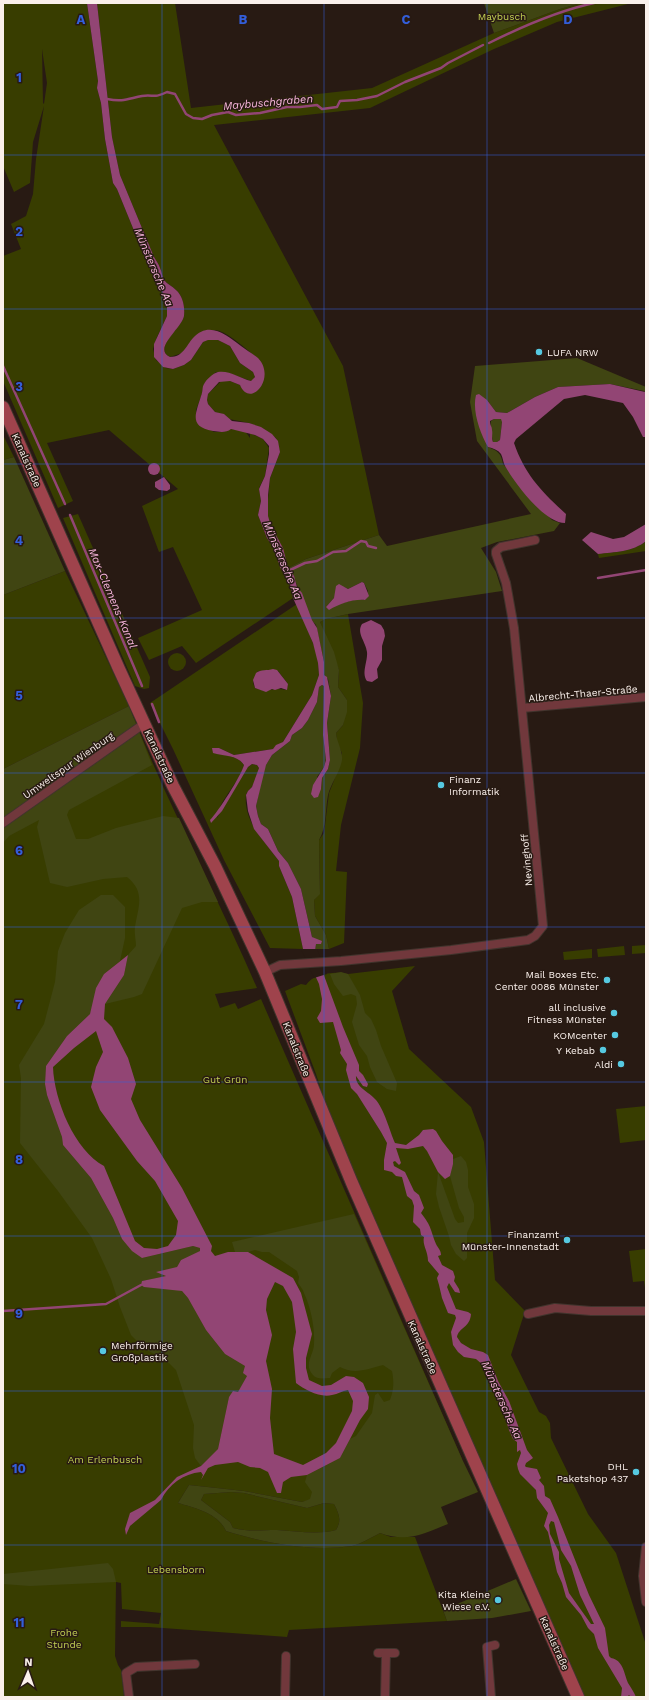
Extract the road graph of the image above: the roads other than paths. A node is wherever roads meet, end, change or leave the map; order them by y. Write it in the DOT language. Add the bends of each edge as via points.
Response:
graph roads {
  1 [pos="3,407"];
  2 [pos="535,540"];
  3 [pos="646,697"];
  4 [pos="522,708"];
  5 [pos="145,723"];
  6 [pos="3,823"];
  7 [pos="265,972"];
  8 [pos="646,1311"];
  9 [pos="528,1314"];
  10 [pos="646,1547"];
  11 [pos="646,1602"];
  12 [pos="487,1646"];
  13 [pos="386,1653"];
  14 [pos="286,1656"];
  15 [pos="195,1664"];
  16 [pos="129,1697"];
  17 [pos="285,1697"];
  18 [pos="385,1697"];
  19 [pos="492,1697"];
  20 [pos="578,1697"];
  1 -- 5 [label="main road, Kanalstraße"];
  2 -- 4 [label="street, Nevinghoff" via="501,547 496,554 509,596"];
  3 -- 4 [label="street, Albrecht-Thaer-Straße"];
  4 -- 7 [label="street, Nevinghoff" via="543,926 539,932 528,940 334,962 296,963 280,965"];
  5 -- 6 [label="street, Umweltspur Wienburg"];
  5 -- 7 [label="main road, Kanalstraße"];
  7 -- 20 [label="main road, Kanalstraße" via="355,1190"];
  8 -- 9 [label="street" via="555,1308"];
  10 -- 11 [label="street" via="643,1576"];
  12 -- 19 [label="street"];
  13 -- 18 [label="street"];
  14 -- 17 [label="street"];
  15 -- 16 [label="street" via="136,1667 126,1672"];
}
